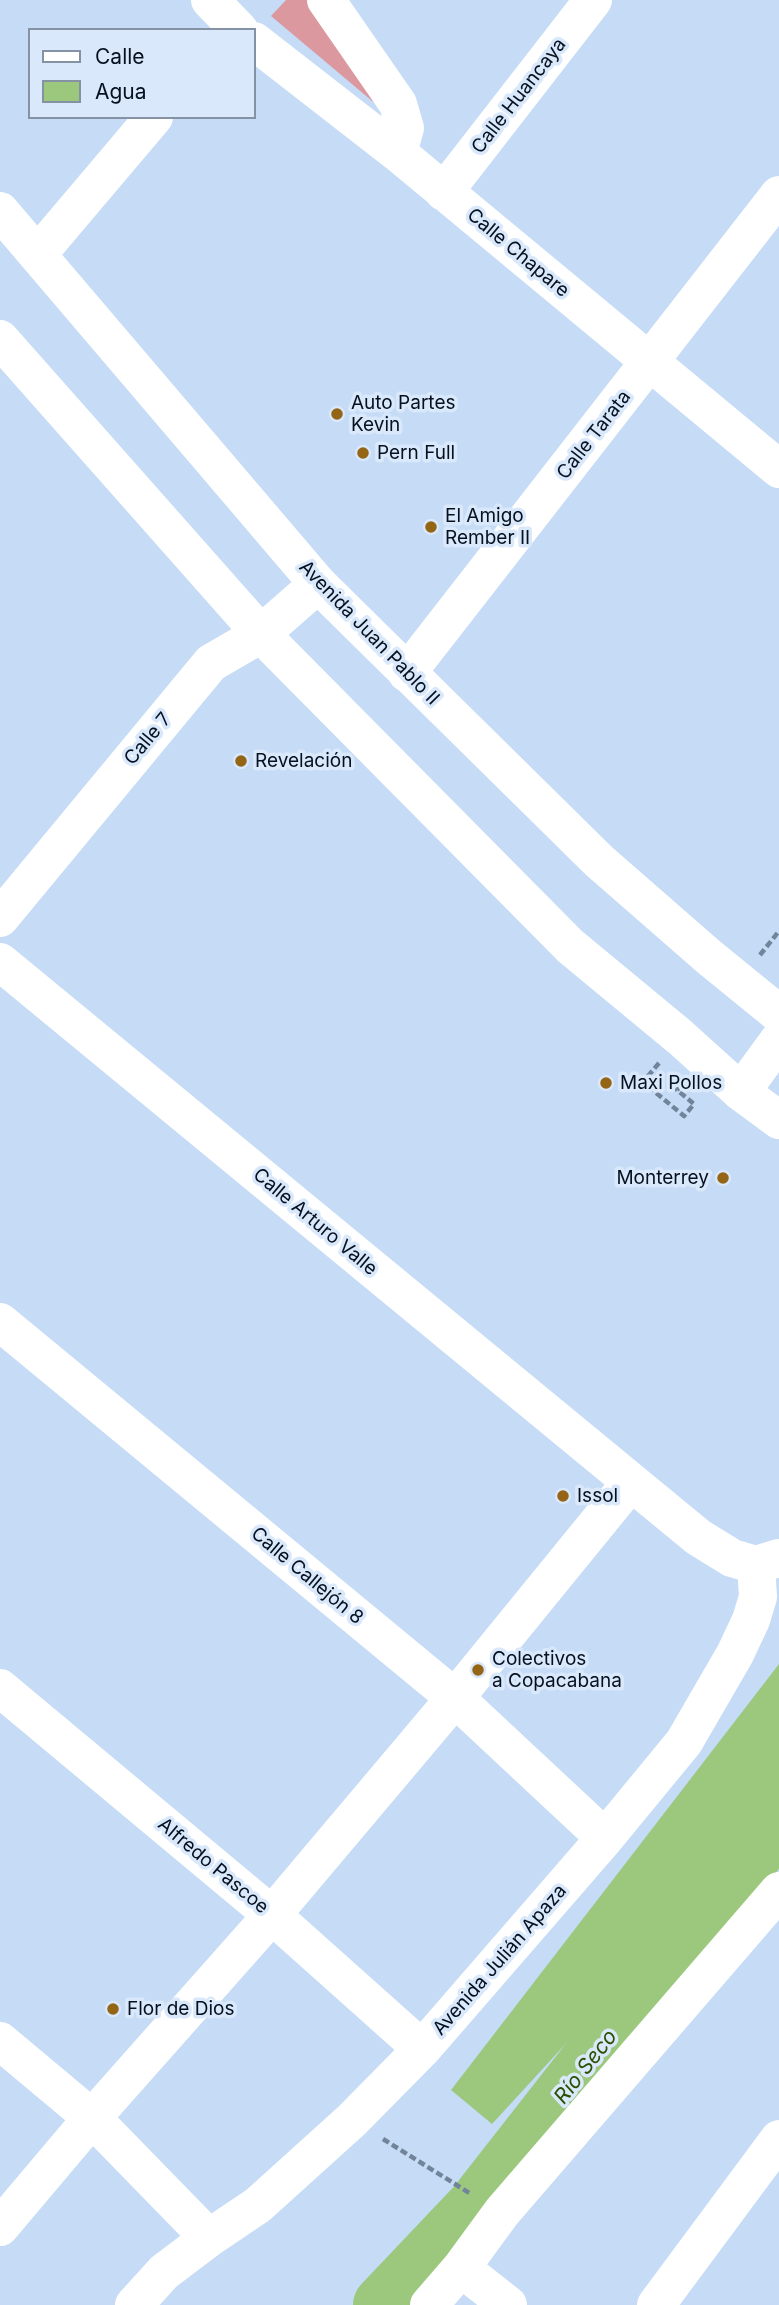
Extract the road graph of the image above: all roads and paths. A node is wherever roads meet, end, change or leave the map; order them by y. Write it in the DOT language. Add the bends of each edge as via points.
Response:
graph roads {
  1 [pos="326,0"];
  2 [pos="593,0"];
  3 [pos="256,37"];
  4 [pos="152,119"];
  5 [pos="398,153"];
  6 [pos="444,192"];
  7 [pos="779,195"];
  8 [pos="0,211"];
  9 [pos="38,254"];
  10 [pos="0,339"];
  11 [pos="650,362"];
  12 [pos="779,469"];
  13 [pos="318,584"];
  14 [pos="261,634"];
  15 [pos="407,673"];
  16 [pos="0,918"];
  17 [pos="0,961"];
  18 [pos="779,1014"];
  19 [pos="779,1040"];
  20 [pos="643,1082"];
  21 [pos="677,1090"];
  22 [pos="741,1092"];
  23 [pos="779,1120"];
  24 [pos="0,1322"];
  25 [pos="631,1482"];
  26 [pos="768,1562"];
  27 [pos="0,1688"];
  28 [pos="455,1699"];
  29 [pos="606,1838"];
  30 [pos="779,1891"];
  31 [pos="272,1915"];
  32 [pos="0,2041"];
  33 [pos="422,2049"];
  34 [pos="92,2118"];
  35 [pos="352,2120"];
  36 [pos="779,2140"];
  37 [pos="473,2195"];
  38 [pos="0,2227"];
  39 [pos="209,2238"];
  40 [pos="461,2269"];
  41 [pos="134,2305"];
  42 [pos="429,2305"];
  43 [pos="508,2305"];
  44 [pos="656,2305"];
  1 -- 5 [label="main road" via="398,104 405,128"];
  2 -- 6 [label="main road, Calle Huancaya"];
  3 -- 5 [label="main road, Calle Chapare"];
  4 -- 9 [label="main road"];
  5 -- 6 [label="main road, Calle Chapare"];
  6 -- 11 [label="main road, Calle Chapare"];
  7 -- 11 [label="main road, Calle Tarata"];
  8 -- 9 [label="main road, Avenida Juan Pablo II"];
  9 -- 13 [label="main road, Avenida Juan Pablo II"];
  10 -- 14 [label="main road"];
  11 -- 12 [label="main road, Calle Chapare"];
  11 -- 15 [label="main road, Calle Tarata"];
  13 -- 14 [label="main road, Calle 7"];
  13 -- 15 [label="main road, Avenida Juan Pablo II"];
  14 -- 16 [label="main road, Calle 7" via="211,663"];
  14 -- 22 [label="main road" via="570,946"];
  15 -- 18 [label="main road, Avenida Juan Pablo II" via="600,861"];
  17 -- 25 [label="main road, Calle Arturo Valle"];
  19 -- 22 [label="main road"];
  20 -- 21 [label="path" via="684,1116 694,1104"];
  22 -- 23 [label="main road"];
  24 -- 28 [label="main road, Calle Callejón 8"];
  25 -- 26 [label="main road, Calle Arturo Valle" via="698,1537 732,1558"];
  25 -- 28 [label="main road"];
  26 -- 29 [label="main road, Avenida Julián Apaza" via="751,1620 684,1742"];
  27 -- 31 [label="main road, Alfredo Pascoe"];
  28 -- 29 [label="main road, Calle Callejón 8"];
  28 -- 31 [label="main road"];
  29 -- 33 [label="main road, Avenida Julián Apaza"];
  30 -- 40 [label="main road" via="502,2211"];
  31 -- 33 [label="main road, Alfredo Pascoe"];
  31 -- 34 [label="main road"];
  32 -- 34 [label="main road"];
  33 -- 35 [label="main road, Avenida Julián Apaza"];
  34 -- 38 [label="main road"];
  34 -- 39 [label="main road"];
  35 -- 37 [label="path"];
  35 -- 39 [label="main road, Avenida Julián Apaza" via="258,2205"];
  36 -- 44 [label="main road"];
  39 -- 41 [label="main road, Avenida Julián Apaza" via="164,2272"];
  40 -- 42 [label="main road"];
  40 -- 43 [label="main road"];
}
